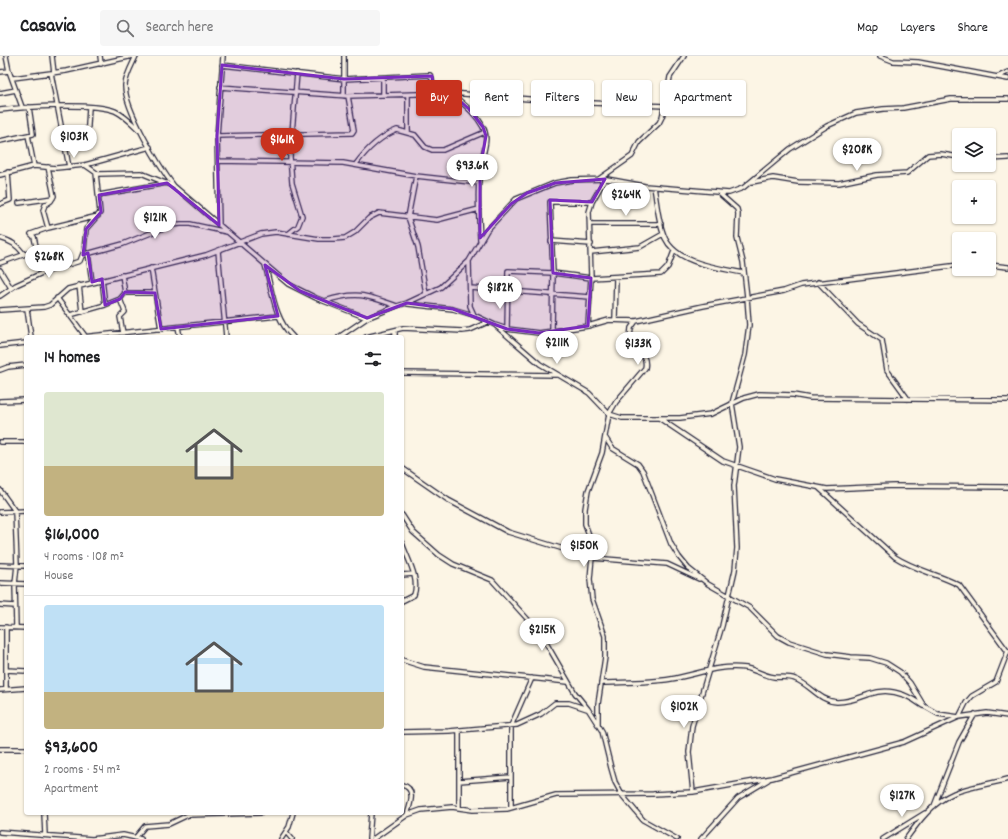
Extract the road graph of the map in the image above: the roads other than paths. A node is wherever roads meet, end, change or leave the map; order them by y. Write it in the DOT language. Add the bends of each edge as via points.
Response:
graph roads {
  1 [pos="6,56"];
  2 [pos="52,56"];
  3 [pos="100,56"];
  4 [pos="131,56"];
  5 [pos="223,56"];
  6 [pos="344,56"];
  7 [pos="684,56"];
  8 [pos="880,56"];
  9 [pos="101,64"];
  10 [pos="222,65"];
  11 [pos="9,71"];
  12 [pos="0,72"];
  13 [pos="1008,72"];
  14 [pos="53,73"];
  15 [pos="297,73"];
  16 [pos="996,77"];
  17 [pos="13,78"];
  18 [pos="382,78"];
  19 [pos="344,79"];
  20 [pos="1008,79"];
  21 [pos="432,80"];
  22 [pos="669,80"];
  23 [pos="220,87"];
  24 [pos="16,90"];
  25 [pos="294,92"];
  26 [pos="0,93"];
  27 [pos="462,94"];
  28 [pos="383,95"];
  29 [pos="408,95"];
  30 [pos="416,95"];
  31 [pos="346,96"];
  32 [pos="1008,99"];
  33 [pos="462,102"];
  34 [pos="660,106"];
  35 [pos="22,107"];
  36 [pos="30,107"];
  37 [pos="57,107"];
  38 [pos="89,107"];
  39 [pos="0,110"];
  40 [pos="661,116"];
  41 [pos="140,131"];
  42 [pos="408,132"];
  43 [pos="485,132"];
  44 [pos="291,134"];
  45 [pos="28,135"];
  46 [pos="217,136"];
  47 [pos="0,141"];
  48 [pos="150,146"];
  49 [pos="65,148"];
  50 [pos="952,156"];
  51 [pos="1008,158"];
  52 [pos="996,159"];
  53 [pos="218,161"];
  54 [pos="290,162"];
  55 [pos="356,164"];
  56 [pos="85,165"];
  57 [pos="34,166"];
  58 [pos="48,167"];
  59 [pos="69,167"];
  60 [pos="8,172"];
  61 [pos="96,173"];
  62 [pos="0,175"];
  63 [pos="416,176"];
  64 [pos="599,179"];
  65 [pos="605,179"];
  66 [pos="167,183"];
  67 [pos="480,183"];
  68 [pos="750,183"];
  69 [pos="174,186"];
  70 [pos="654,187"];
  71 [pos="720,194"];
  72 [pos="99,195"];
  73 [pos="53,198"];
  74 [pos="592,202"];
  75 [pos="18,203"];
  76 [pos="0,204"];
  77 [pos="479,209"];
  78 [pos="98,216"];
  79 [pos="408,217"];
  80 [pos="590,224"];
  81 [pos="661,224"];
  82 [pos="219,225"];
  83 [pos="48,228"];
  84 [pos="228,233"];
  85 [pos="288,234"];
  86 [pos="663,234"];
  87 [pos="0,238"];
  88 [pos="239,241"];
  89 [pos="551,241"];
  90 [pos="480,242"];
  91 [pos="590,244"];
  92 [pos="37,250"];
  93 [pos="218,251"];
  94 [pos="674,251"];
  95 [pos="591,252"];
  96 [pos="24,254"];
  97 [pos="88,254"];
  98 [pos="83,255"];
  99 [pos="469,261"];
  100 [pos="0,263"];
  101 [pos="264,264"];
  102 [pos="952,266"];
  103 [pos="996,266"];
  104 [pos="1008,267"];
  105 [pos="151,268"];
  106 [pos="0,270"];
  107 [pos="42,273"];
  108 [pos="554,273"];
  109 [pos="744,273"];
  110 [pos="122,275"];
  111 [pos="616,277"];
  112 [pos="591,278"];
  113 [pos="102,280"];
  114 [pos="92,282"];
  115 [pos="818,282"];
  116 [pos="78,285"];
  117 [pos="11,288"];
  118 [pos="470,288"];
  119 [pos="507,292"];
  120 [pos="126,293"];
  121 [pos="155,293"];
  122 [pos="426,294"];
  123 [pos="553,294"];
  124 [pos="0,296"];
  125 [pos="590,297"];
  126 [pos="747,297"];
  127 [pos="57,298"];
  128 [pos="120,299"];
  129 [pos="325,301"];
  130 [pos="407,304"];
  131 [pos="105,305"];
  132 [pos="397,306"];
  133 [pos="27,309"];
  134 [pos="0,310"];
  135 [pos="82,312"];
  136 [pos="70,315"];
  137 [pos="474,315"];
  138 [pos="278,316"];
  139 [pos="367,318"];
  140 [pos="615,320"];
  141 [pos="636,321"];
  142 [pos="225,322"];
  143 [pos="488,322"];
  144 [pos="495,325"];
  145 [pos="588,326"];
  146 [pos="178,327"];
  147 [pos="161,328"];
  148 [pos="507,329"];
  149 [pos="395,330"];
  150 [pos="552,330"];
  151 [pos="123,332"];
  152 [pos="133,332"];
  153 [pos="31,335"];
  154 [pos="85,335"];
  155 [pos="101,335"];
  156 [pos="134,335"];
  157 [pos="180,335"];
  158 [pos="226,335"];
  159 [pos="291,335"];
  160 [pos="342,335"];
  161 [pos="374,335"];
  162 [pos="395,335"];
  163 [pos="24,343"];
  164 [pos="0,346"];
  165 [pos="24,366"];
  166 [pos="0,370"];
  167 [pos="404,373"];
  168 [pos="557,375"];
  169 [pos="908,399"];
  170 [pos="24,400"];
  171 [pos="1008,400"];
  172 [pos="0,401"];
  173 [pos="732,403"];
  174 [pos="609,414"];
  175 [pos="658,418"];
  176 [pos="605,437"];
  177 [pos="0,442"];
  178 [pos="24,442"];
  179 [pos="737,467"];
  180 [pos="404,469"];
  181 [pos="1008,487"];
  182 [pos="818,488"];
  183 [pos="0,490"];
  184 [pos="15,511"];
  185 [pos="24,511"];
  186 [pos="0,512"];
  187 [pos="404,518"];
  188 [pos="404,549"];
  189 [pos="593,558"];
  190 [pos="0,565"];
  191 [pos="17,565"];
  192 [pos="24,566"];
  193 [pos="413,574"];
  194 [pos="404,575"];
  195 [pos="0,583"];
  196 [pos="15,584"];
  197 [pos="24,584"];
  198 [pos="708,584"];
  199 [pos="730,596"];
  200 [pos="404,600"];
  201 [pos="0,605"];
  202 [pos="15,606"];
  203 [pos="0,627"];
  204 [pos="6,627"];
  205 [pos="16,627"];
  206 [pos="24,628"];
  207 [pos="1008,652"];
  208 [pos="404,661"];
  209 [pos="6,670"];
  210 [pos="709,670"];
  211 [pos="24,671"];
  212 [pos="532,678"];
  213 [pos="568,682"];
  214 [pos="601,683"];
  215 [pos="24,688"];
  216 [pos="6,689"];
  217 [pos="0,690"];
  218 [pos="924,706"];
  219 [pos="588,709"];
  220 [pos="975,714"];
  221 [pos="1008,716"];
  222 [pos="960,717"];
  223 [pos="511,726"];
  224 [pos="598,726"];
  225 [pos="460,730"];
  226 [pos="404,732"];
  227 [pos="0,749"];
  228 [pos="24,749"];
  229 [pos="510,777"];
  230 [pos="772,778"];
  231 [pos="1008,779"];
  232 [pos="459,781"];
  233 [pos="404,786"];
  234 [pos="693,792"];
  235 [pos="622,795"];
  236 [pos="458,807"];
  237 [pos="933,807"];
  238 [pos="511,808"];
  239 [pos="929,810"];
  240 [pos="44,815"];
  241 [pos="188,815"];
  242 [pos="291,815"];
  243 [pos="371,815"];
  244 [pos="407,815"];
  245 [pos="0,832"];
  246 [pos="286,832"];
  247 [pos="45,835"];
  248 [pos="135,838"];
  249 [pos="98,839"];
  250 [pos="141,839"];
  251 [pos="281,839"];
  252 [pos="292,839"];
  253 [pos="369,839"];
  254 [pos="373,839"];
  255 [pos="677,839"];
  256 [pos="700,839"];
  257 [pos="883,839"];
  258 [pos="906,839"];
  1 -- 11 [label="street"];
  2 -- 14 [label="street"];
  3 -- 9 [label="street"];
  4 -- 9 [label="street"];
  4 -- 41 [label="street" via="125,91"];
  5 -- 10 [label="street"];
  6 -- 19 [label="street"];
  7 -- 22 [label="street"];
  8 -- 16 [label="street" via="893,61 918,62"];
  9 -- 14 [label="street"];
  10 -- 15 [label="street"];
  10 -- 23 [label="street"];
  11 -- 12 [label="street"];
  11 -- 17 [label="street"];
  13 -- 16 [label="street"];
  14 -- 17 [label="street"];
  14 -- 37 [label="street"];
  15 -- 19 [label="street"];
  15 -- 25 [label="street"];
  16 -- 20 [label="street"];
  17 -- 24 [label="street"];
  18 -- 19 [label="street"];
  18 -- 21 [label="street" via="430,75"];
  18 -- 28 [label="street"];
  19 -- 31 [label="street"];
  23 -- 25 [label="street"];
  23 -- 46 [label="street"];
  24 -- 26 [label="street"];
  24 -- 35 [label="street"];
  25 -- 31 [label="street"];
  25 -- 44 [label="street"];
  27 -- 34 [label="street"];
  28 -- 29 [label="street"];
  28 -- 31 [label="street"];
  29 -- 30 [label="street"];
  29 -- 42 [label="street"];
  31 -- 44 [label="street" via="354,130 352,133"];
  32 -- 68 [label="street" via="950,99 856,113 827,126 790,149"];
  33 -- 43 [label="street" via="470,109"];
  35 -- 36 [label="street"];
  35 -- 39 [label="street"];
  36 -- 37 [label="street"];
  36 -- 45 [label="street" via="34,132"];
  37 -- 38 [label="street"];
  37 -- 49 [label="street"];
  38 -- 41 [label="street" via="114,110"];
  38 -- 49 [label="street" via="88,142"];
  40 -- 64 [label="street" via="659,123 639,142 632,156"];
  41 -- 48 [label="street"];
  42 -- 43 [label="street" via="414,134 425,147 443,150"];
  42 -- 55 [label="street" via="397,130 381,138"];
  43 -- 67 [label="street" via="486,147 481,160"];
  44 -- 46 [label="street"];
  44 -- 54 [label="street"];
  45 -- 47 [label="street"];
  45 -- 57 [label="street"];
  46 -- 53 [label="street"];
  48 -- 56 [label="street"];
  48 -- 69 [label="street" via="164,174"];
  49 -- 59 [label="street"];
  50 -- 68 [label="street" via="928,155 907,173 866,177 847,182 798,182 764,178"];
  51 -- 52 [label="street"];
  53 -- 54 [label="street"];
  53 -- 82 [label="street"];
  54 -- 55 [label="street"];
  54 -- 85 [label="street" via="292,183 302,216 298,226"];
  55 -- 63 [label="street"];
  56 -- 59 [label="street"];
  56 -- 61 [label="street"];
  57 -- 58 [label="street"];
  57 -- 60 [label="street"];
  58 -- 59 [label="street"];
  58 -- 73 [label="street"];
  60 -- 62 [label="street"];
  60 -- 76 [label="street" via="10,200"];
  61 -- 66 [label="street" via="141,173"];
  61 -- 72 [label="street"];
  63 -- 67 [label="street"];
  63 -- 79 [label="street"];
  64 -- 65 [label="street"];
  64 -- 90 [label="street" via="555,183 527,193 511,204 487,230"];
  65 -- 70 [label="street"];
  65 -- 74 [label="street"];
  66 -- 69 [label="street"];
  66 -- 72 [label="street"];
  67 -- 77 [label="street"];
  68 -- 71 [label="street" via="736,192"];
  69 -- 82 [label="street"];
  70 -- 71 [label="street"];
  70 -- 81 [label="street"];
  71 -- 109 [label="street" via="737,209 737,238"];
  72 -- 78 [label="street" via="101,210"];
  73 -- 75 [label="street"];
  73 -- 83 [label="street" via="43,210"];
  74 -- 80 [label="street" via="589,212"];
  74 -- 89 [label="street" via="550,202"];
  77 -- 79 [label="street" via="437,220"];
  77 -- 90 [label="street"];
  78 -- 83 [label="street"];
  78 -- 98 [label="street" via="86,229"];
  79 -- 85 [label="street" via="379,213 369,218 350,235 334,239"];
  79 -- 122 [label="street" via="418,247"];
  80 -- 81 [label="street"];
  80 -- 91 [label="street"];
  81 -- 86 [label="street"];
  82 -- 84 [label="street"];
  83 -- 92 [label="street" via="31,234"];
  84 -- 88 [label="street"];
  84 -- 97 [label="street" via="190,224 172,225"];
  85 -- 88 [label="street" via="261,234"];
  86 -- 94 [label="street"];
  86 -- 95 [label="street" via="640,247"];
  87 -- 96 [label="street" via="18,246"];
  88 -- 93 [label="street"];
  88 -- 101 [label="street"];
  89 -- 91 [label="street"];
  89 -- 108 [label="street"];
  90 -- 99 [label="street"];
  91 -- 95 [label="street"];
  92 -- 96 [label="street"];
  92 -- 107 [label="street"];
  93 -- 105 [label="street"];
  93 -- 142 [label="street"];
  94 -- 109 [label="street" via="697,263"];
  94 -- 111 [label="street" via="668,267 661,274"];
  95 -- 112 [label="street"];
  96 -- 100 [label="street"];
  97 -- 98 [label="street"];
  97 -- 114 [label="street"];
  98 -- 107 [label="street" via="78,263"];
  99 -- 118 [label="street"];
  99 -- 122 [label="street" via="441,287"];
  101 -- 129 [label="street" via="288,284"];
  101 -- 138 [label="street"];
  102 -- 115 [label="street"];
  103 -- 104 [label="street"];
  105 -- 110 [label="street"];
  105 -- 121 [label="street"];
  106 -- 117 [label="street"];
  107 -- 117 [label="street"];
  108 -- 112 [label="street"];
  108 -- 119 [label="street" via="508,271"];
  108 -- 123 [label="street"];
  109 -- 126 [label="street"];
  110 -- 113 [label="street"];
  110 -- 120 [label="street"];
  111 -- 112 [label="street"];
  111 -- 140 [label="street"];
  112 -- 125 [label="street"];
  113 -- 114 [label="street"];
  113 -- 131 [label="street"];
  114 -- 116 [label="street"];
  115 -- 126 [label="street"];
  115 -- 169 [label="street" via="858,324 882,340 887,370"];
  116 -- 127 [label="street"];
  116 -- 135 [label="street"];
  117 -- 124 [label="street"];
  118 -- 119 [label="street"];
  118 -- 137 [label="street" via="470,306"];
  119 -- 123 [label="street"];
  119 -- 148 [label="street"];
  120 -- 121 [label="street"];
  120 -- 128 [label="street"];
  121 -- 147 [label="street"];
  122 -- 130 [label="street"];
  123 -- 125 [label="street"];
  123 -- 150 [label="street"];
  125 -- 145 [label="street"];
  126 -- 141 [label="street"];
  126 -- 173 [label="street" via="747,341"];
  127 -- 133 [label="street" via="44,307"];
  127 -- 136 [label="street"];
  128 -- 131 [label="street"];
  128 -- 151 [label="street" via="125,312 120,317"];
  129 -- 132 [label="street" via="357,294"];
  129 -- 139 [label="street"];
  130 -- 132 [label="street"];
  130 -- 137 [label="street" via="453,308"];
  131 -- 135 [label="street"];
  132 -- 139 [label="street"];
  133 -- 134 [label="street"];
  133 -- 153 [label="street"];
  135 -- 136 [label="street"];
  136 -- 154 [label="street"];
  137 -- 143 [label="street"];
  138 -- 142 [label="street"];
  138 -- 159 [label="street" via="283,327"];
  139 -- 160 [label="street"];
  140 -- 141 [label="street"];
  140 -- 145 [label="street"];
  141 -- 174 [label="street" via="630,338 647,362"];
  142 -- 146 [label="street"];
  142 -- 158 [label="street"];
  143 -- 144 [label="street"];
  143 -- 149 [label="street" via="462,331 420,328"];
  144 -- 148 [label="street"];
  144 -- 168 [label="street" via="540,364"];
  145 -- 150 [label="street"];
  146 -- 147 [label="street"];
  146 -- 157 [label="street"];
  147 -- 152 [label="street"];
  148 -- 150 [label="street" via="539,333"];
  149 -- 161 [label="street"];
  149 -- 162 [label="street"];
  151 -- 152 [label="street"];
  151 -- 155 [label="street"];
  152 -- 156 [label="street"];
  163 -- 164 [label="street"];
  165 -- 166 [label="street"];
  167 -- 168 [label="street"];
  168 -- 174 [label="street" via="589,393"];
  169 -- 171 [label="street"];
  169 -- 173 [label="street" via="810,398 759,394"];
  170 -- 172 [label="street"];
  173 -- 175 [label="street" via="711,414"];
  173 -- 179 [label="street" via="739,437"];
  174 -- 175 [label="street" via="622,418"];
  174 -- 176 [label="street"];
  175 -- 179 [label="street" via="705,450"];
  176 -- 189 [label="street" via="585,509 585,524 593,546"];
  176 -- 198 [label="street" via="612,448 638,464 643,471 670,544 688,568"];
  177 -- 178 [label="street"];
  179 -- 182 [label="street" via="775,479"];
  179 -- 199 [label="street" via="734,486 737,548"];
  180 -- 189 [label="street" via="448,500 508,532"];
  181 -- 182 [label="street"];
  182 -- 207 [label="street" via="895,557 959,585"];
  183 -- 184 [label="street"];
  184 -- 185 [label="street"];
  184 -- 186 [label="street"];
  184 -- 191 [label="street"];
  187 -- 213 [label="street" via="413,532 439,555 453,564 492,580 504,591 543,638"];
  188 -- 193 [label="street"];
  189 -- 198 [label="street" via="667,564"];
  189 -- 214 [label="street" via="590,579 592,599 605,636"];
  190 -- 191 [label="street"];
  191 -- 192 [label="street"];
  191 -- 196 [label="street"];
  193 -- 194 [label="street"];
  193 -- 200 [label="street" via="416,581 414,594"];
  195 -- 196 [label="street"];
  196 -- 197 [label="street"];
  196 -- 202 [label="street"];
  198 -- 199 [label="street"];
  199 -- 210 [label="street"];
  199 -- 218 [label="street" via="750,608 769,628 789,642 827,654 870,658 886,663 900,672 910,683"];
  201 -- 202 [label="street"];
  202 -- 205 [label="street"];
  203 -- 204 [label="street"];
  204 -- 205 [label="street"];
  204 -- 209 [label="street"];
  205 -- 206 [label="street"];
  207 -- 222 [label="street" via="996,682 972,696"];
  208 -- 212 [label="street" via="424,668"];
  209 -- 211 [label="street"];
  209 -- 216 [label="street"];
  210 -- 214 [label="street" via="672,679"];
  210 -- 218 [label="street" via="744,668 774,677 796,679 815,693 837,702 890,691 912,697"];
  210 -- 234 [label="street" via="690,738"];
  212 -- 213 [label="street"];
  212 -- 223 [label="street"];
  213 -- 219 [label="street"];
  214 -- 224 [label="street"];
  215 -- 216 [label="street"];
  216 -- 217 [label="street"];
  218 -- 222 [label="street" via="944,716"];
  219 -- 223 [label="street" via="569,703 555,703 527,722"];
  219 -- 224 [label="street"];
  220 -- 221 [label="street"];
  220 -- 222 [label="street"];
  220 -- 237 [label="street" via="959,742"];
  222 -- 230 [label="street" via="904,742"];
  223 -- 225 [label="street"];
  223 -- 229 [label="street"];
  224 -- 235 [label="street" via="602,731 615,782"];
  225 -- 226 [label="street"];
  225 -- 232 [label="street"];
  227 -- 228 [label="street"];
  229 -- 232 [label="street"];
  229 -- 238 [label="street"];
  230 -- 234 [label="street"];
  230 -- 256 [label="street" via="738,798"];
  231 -- 237 [label="street" via="954,793"];
  232 -- 236 [label="street"];
  233 -- 244 [label="street" via="410,790 411,798"];
  234 -- 235 [label="street"];
  235 -- 238 [label="street" via="556,795"];
  235 -- 255 [label="street" via="643,820"];
  236 -- 238 [label="street" via="473,810"];
  236 -- 244 [label="street" via="421,810"];
  237 -- 239 [label="street"];
  239 -- 257 [label="street"];
  239 -- 258 [label="street"];
  240 -- 247 [label="street"];
  241 -- 248 [label="street" via="169,824 145,826"];
  242 -- 246 [label="street"];
  243 -- 253 [label="street"];
  244 -- 254 [label="street"];
  245 -- 247 [label="street"];
  246 -- 251 [label="street"];
  246 -- 252 [label="street"];
  247 -- 249 [label="street"];
  248 -- 249 [label="street" via="123,835"];
  248 -- 250 [label="street"];
}
